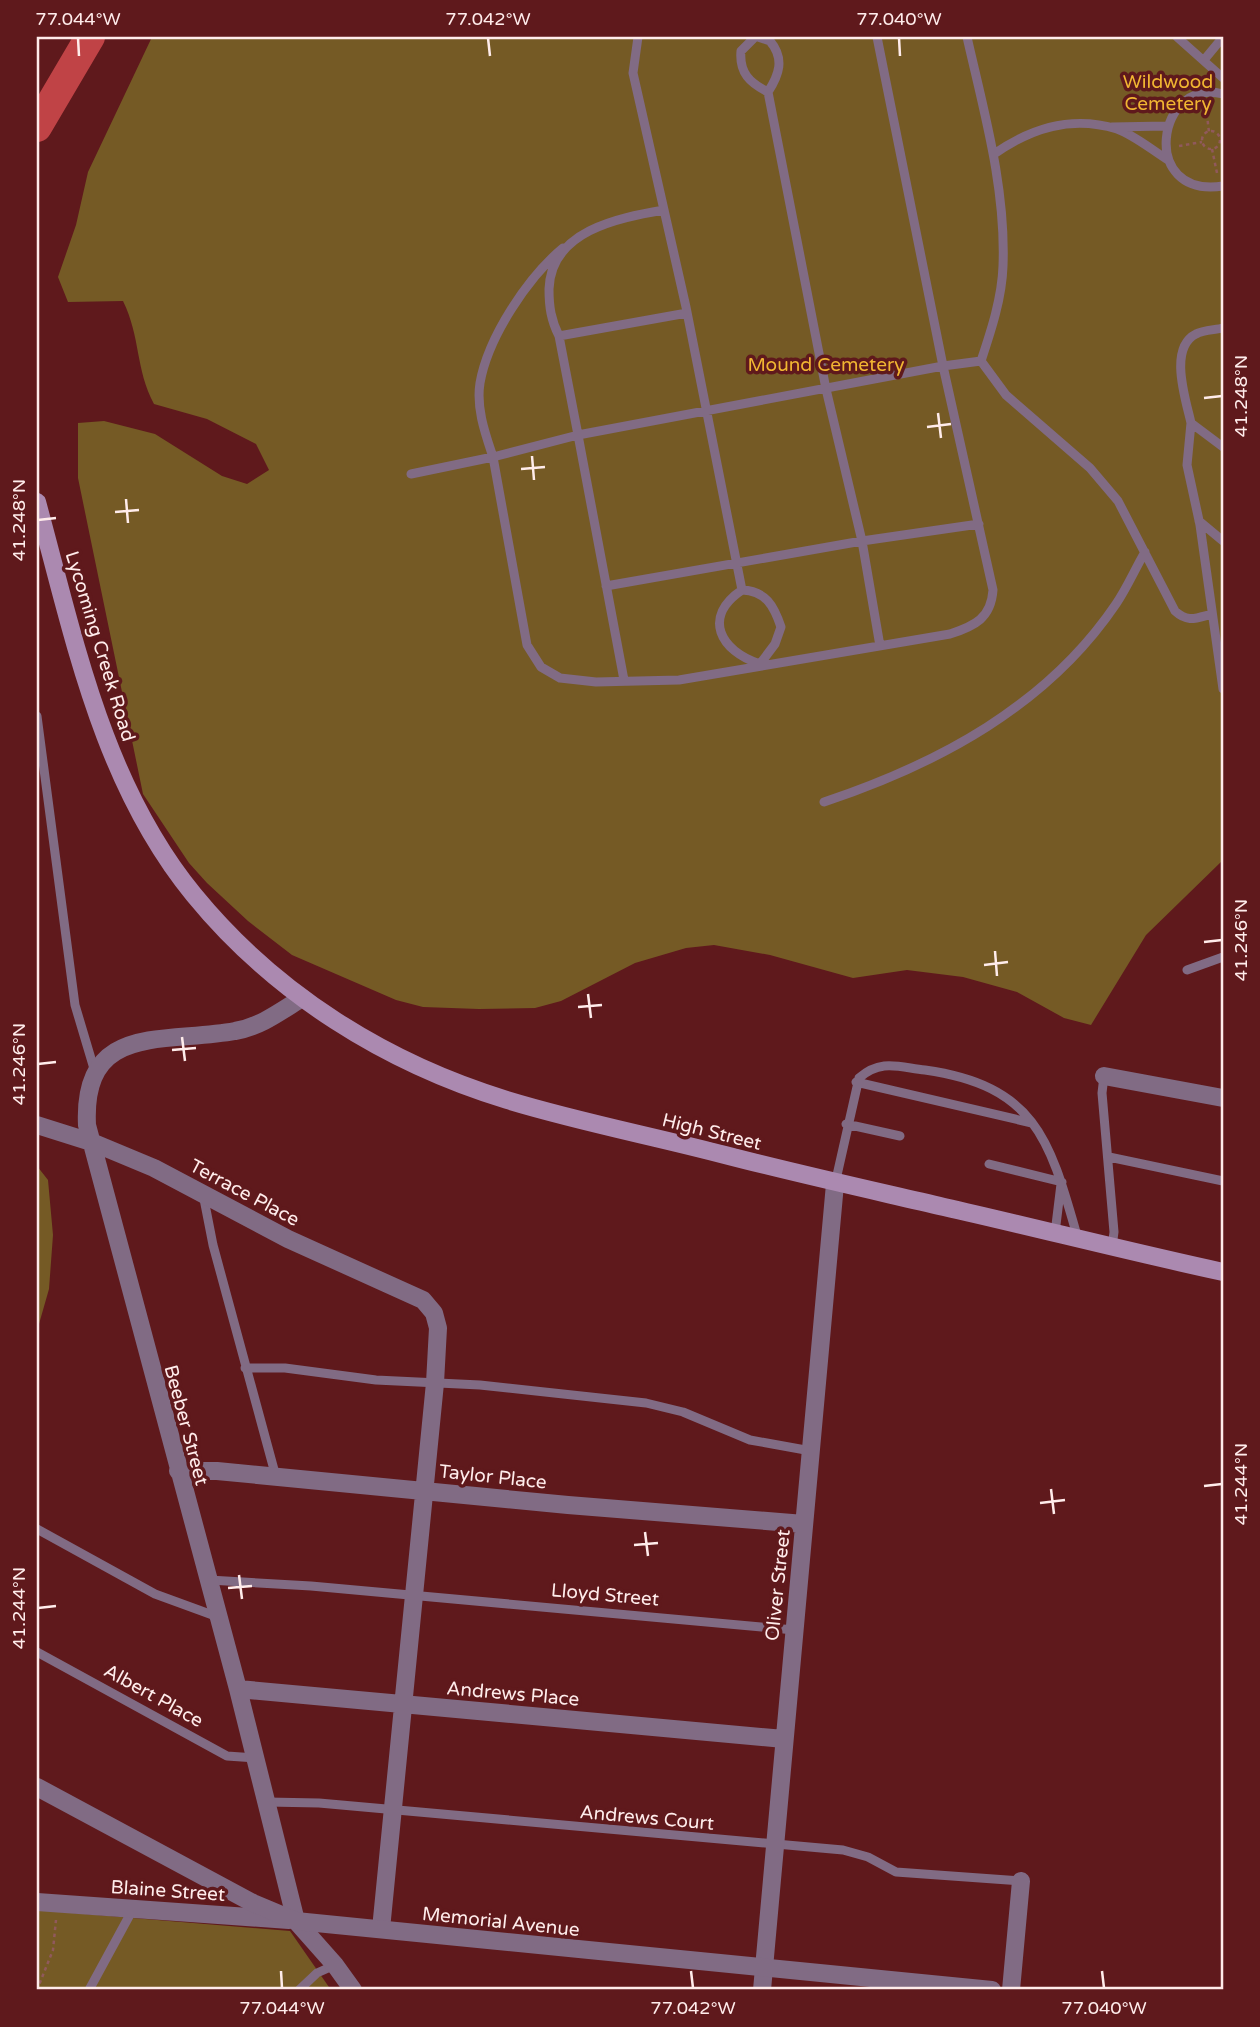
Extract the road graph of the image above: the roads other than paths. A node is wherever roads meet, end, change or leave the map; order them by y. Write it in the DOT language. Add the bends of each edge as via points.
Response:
graph roads {
  1 [pos="638,37"];
  2 [pos="756,37"];
  3 [pos="877,37"];
  4 [pos="967,37"];
  5 [pos="1177,37"];
  6 [pos="1223,37"];
  7 [pos="1204,60"];
  8 [pos="1223,78"];
  9 [pos="768,92"];
  10 [pos="1223,94"];
  11 [pos="1166,126"];
  12 [pos="1105,127"];
  13 [pos="994,154"];
  14 [pos="1168,160"];
  15 [pos="1221,186"];
  16 [pos="664,210"];
  17 [pos="563,248"];
  18 [pos="687,313"];
  19 [pos="1223,328"];
  20 [pos="559,336"];
  21 [pos="981,361"];
  22 [pos="943,366"];
  23 [pos="826,389"];
  24 [pos="705,413"];
  25 [pos="1191,422"];
  26 [pos="578,435"];
  27 [pos="1223,447"];
  28 [pos="493,457"];
  29 [pos="411,474"];
  30 [pos="37,502"];
  31 [pos="1199,522"];
  32 [pos="979,524"];
  33 [pos="862,541"];
  34 [pos="1223,541"];
  35 [pos="1145,552"];
  36 [pos="737,564"];
  37 [pos="606,586"];
  38 [pos="742,590"];
  39 [pos="1212,614"];
  40 [pos="880,646"];
  41 [pos="760,664"];
  42 [pos="624,680"];
  43 [pos="1223,689"];
  44 [pos="37,716"];
  45 [pos="824,802"];
  46 [pos="231,935"];
  47 [pos="1223,957"];
  48 [pos="1187,970"];
  49 [pos="302,998"];
  50 [pos="94,1072"];
  51 [pos="1104,1076"];
  52 [pos="856,1082"];
  53 [pos="1223,1098"];
  54 [pos="1033,1123"];
  55 [pos="846,1124"];
  56 [pos="37,1125"];
  57 [pos="900,1136"];
  58 [pos="94,1143"];
  59 [pos="1109,1157"];
  60 [pos="989,1164"];
  61 [pos="1223,1181"];
  62 [pos="1062,1182"];
  63 [pos="835,1184"];
  64 [pos="203,1194"];
  65 [pos="1055,1233"];
  66 [pos="1078,1239"];
  67 [pos="1112,1247"];
  68 [pos="1223,1272"];
  69 [pos="245,1368"];
  70 [pos="435,1383"];
  71 [pos="812,1451"];
  72 [pos="178,1471"];
  73 [pos="276,1477"];
  74 [pos="424,1490"];
  75 [pos="804,1524"];
  76 [pos="37,1529"];
  77 [pos="207,1579"];
  78 [pos="413,1596"];
  79 [pos="218,1617"];
  80 [pos="794,1630"];
  81 [pos="37,1652"];
  82 [pos="238,1689"];
  83 [pos="403,1704"];
  84 [pos="783,1739"];
  85 [pos="256,1758"];
  86 [pos="37,1787"];
  87 [pos="267,1802"];
  88 [pos="392,1812"];
  89 [pos="774,1845"];
  90 [pos="1021,1881"];
  91 [pos="37,1902"];
  92 [pos="133,1909"];
  93 [pos="296,1921"];
  94 [pos="381,1929"];
  95 [pos="335,1965"];
  96 [pos="764,1966"];
  97 [pos="89,1990"];
  98 [pos="299,1990"];
  99 [pos="353,1990"];
  100 [pos="762,1990"];
  101 [pos="992,1990"];
  102 [pos="1010,1990"];
  1 -- 16 [label="lane" via="633,74"];
  2 -- 9 [label="lane" via="769,41 779,59"];
  2 -- 9 [label="lane" via="741,51 742,69"];
  3 -- 22 [label="lane"];
  4 -- 13 [label="lane"];
  5 -- 7 [label="lane"];
  6 -- 7 [label="lane"];
  7 -- 8 [label="lane"];
  9 -- 23 [label="lane"];
  10 -- 11 [label="lane" via="1204,94 1179,109"];
  11 -- 12 [label="lane"];
  11 -- 14 [label="lane"];
  12 -- 13 [label="lane" via="1059,125 1023,134"];
  12 -- 14 [label="lane" via="1119,130"];
  13 -- 21 [label="lane" via="1003,268"];
  14 -- 15 [label="lane" via="1189,181"];
  16 -- 17 [label="lane" via="609,223"];
  16 -- 18 [label="lane"];
  17 -- 20 [label="lane" via="550,279 549,307"];
  17 -- 28 [label="lane" via="545,263 516,301 480,383 480,407"];
  18 -- 20 [label="lane"];
  18 -- 24 [label="lane"];
  19 -- 25 [label="lane" via="1196,334 1183,352 1183,389"];
  20 -- 26 [label="lane"];
  21 -- 22 [label="lane"];
  21 -- 35 [label="lane" via="1028,418 1090,468 1118,501"];
  22 -- 23 [label="lane"];
  22 -- 32 [label="lane"];
  23 -- 24 [label="lane"];
  23 -- 33 [label="lane"];
  24 -- 26 [label="lane"];
  24 -- 36 [label="lane"];
  25 -- 27 [label="lane"];
  25 -- 31 [label="lane" via="1187,465"];
  26 -- 28 [label="lane"];
  26 -- 37 [label="lane"];
  28 -- 29 [label="lane"];
  28 -- 42 [label="lane" via="527,645 541,667 560,678"];
  30 -- 46 [label="main road, Lycoming Creek Road" via="105,740 159,843 193,894"];
  31 -- 34 [label="lane"];
  31 -- 39 [label="lane"];
  32 -- 33 [label="lane"];
  32 -- 40 [label="lane" via="993,590 992,606 977,626"];
  33 -- 36 [label="lane"];
  33 -- 40 [label="lane"];
  35 -- 39 [label="lane" via="1183,619"];
  35 -- 45 [label="lane" via="1107,614 1021,705 976,736 911,769"];
  36 -- 37 [label="lane"];
  36 -- 38 [label="lane"];
  37 -- 42 [label="lane"];
  38 -- 41 [label="lane" via="767,598 781,627"];
  38 -- 41 [label="lane" via="726,601 720,635 729,648"];
  39 -- 43 [label="lane"];
  40 -- 41 [label="lane"];
  41 -- 42 [label="lane" via="679,680"];
  44 -- 50 [label="lane" via="75,1005"];
  46 -- 49 [label="main road, High Street"];
  47 -- 48 [label="lane"];
  49 -- 50 [label="street" via="251,1027 132,1044 102,1061"];
  49 -- 63 [label="main road, High Street" via="385,1051 504,1099"];
  50 -- 58 [label="street, Beeber Street" via="86,1108"];
  51 -- 53 [label="street"];
  51 -- 59 [label="lane"];
  52 -- 54 [label="lane"];
  52 -- 54 [label="lane" via="871,1067 935,1072 990,1085"];
  52 -- 55 [label="lane"];
  54 -- 62 [label="lane"];
  55 -- 57 [label="lane"];
  55 -- 63 [label="lane"];
  56 -- 58 [label="street, Terrace Place"];
  58 -- 64 [label="street, Terrace Place"];
  58 -- 72 [label="street, Beeber Street"];
  59 -- 61 [label="lane"];
  59 -- 67 [label="lane"];
  60 -- 62 [label="lane"];
  62 -- 65 [label="lane"];
  62 -- 66 [label="lane"];
  63 -- 65 [label="main road, High Street"];
  63 -- 71 [label="street, Oliver Street"];
  64 -- 69 [label="lane"];
  64 -- 70 [label="street, Terrace Place" via="429,1305 438,1328"];
  65 -- 66 [label="main road, High Street"];
  66 -- 67 [label="main road, High Street"];
  67 -- 68 [label="main road, High Street"];
  69 -- 70 [label="lane"];
  69 -- 73 [label="lane"];
  70 -- 71 [label="lane" via="646,1402 750,1440"];
  70 -- 74 [label="street"];
  71 -- 75 [label="street, Oliver Street"];
  72 -- 73 [label="street, Taylor Place"];
  72 -- 77 [label="street, Beeber Street"];
  73 -- 74 [label="street, Taylor Place"];
  74 -- 75 [label="street, Taylor Place"];
  74 -- 78 [label="street"];
  75 -- 80 [label="street, Oliver Street"];
  76 -- 79 [label="lane" via="155,1594"];
  77 -- 78 [label="lane, Lloyd Street"];
  77 -- 79 [label="street, Beeber Street"];
  78 -- 80 [label="lane, Lloyd Street"];
  78 -- 83 [label="street"];
  79 -- 82 [label="street, Beeber Street"];
  80 -- 84 [label="street, Oliver Street"];
  81 -- 85 [label="lane, Albert Place" via="227,1756"];
  82 -- 83 [label="street, Andrews Place"];
  82 -- 85 [label="street, Beeber Street"];
  83 -- 84 [label="street, Andrews Place"];
  83 -- 88 [label="street"];
  84 -- 89 [label="street, Oliver Street"];
  85 -- 87 [label="street, Beeber Street"];
  86 -- 93 [label="street, Memorial Avenue" via="253,1903"];
  87 -- 88 [label="lane, Andrews Court"];
  87 -- 93 [label="street, Beeber Street"];
  88 -- 89 [label="lane, Andrews Court"];
  88 -- 94 [label="street"];
  89 -- 90 [label="lane, Andrews Court" via="843,1850 896,1872"];
  89 -- 96 [label="street, Oliver Street"];
  90 -- 102 [label="street"];
  91 -- 92 [label="street, Blaine Street"];
  92 -- 93 [label="street, Blaine Street"];
  92 -- 97 [label="lane"];
  93 -- 94 [label="street, Memorial Avenue"];
  93 -- 95 [label="street, Beeber Street"];
  94 -- 96 [label="street, Memorial Avenue"];
  95 -- 98 [label="lane" via="317,1973"];
  95 -- 99 [label="street, Beeber Street"];
  96 -- 100 [label="street, Oliver Street"];
  96 -- 101 [label="street, Memorial Avenue"];
}
